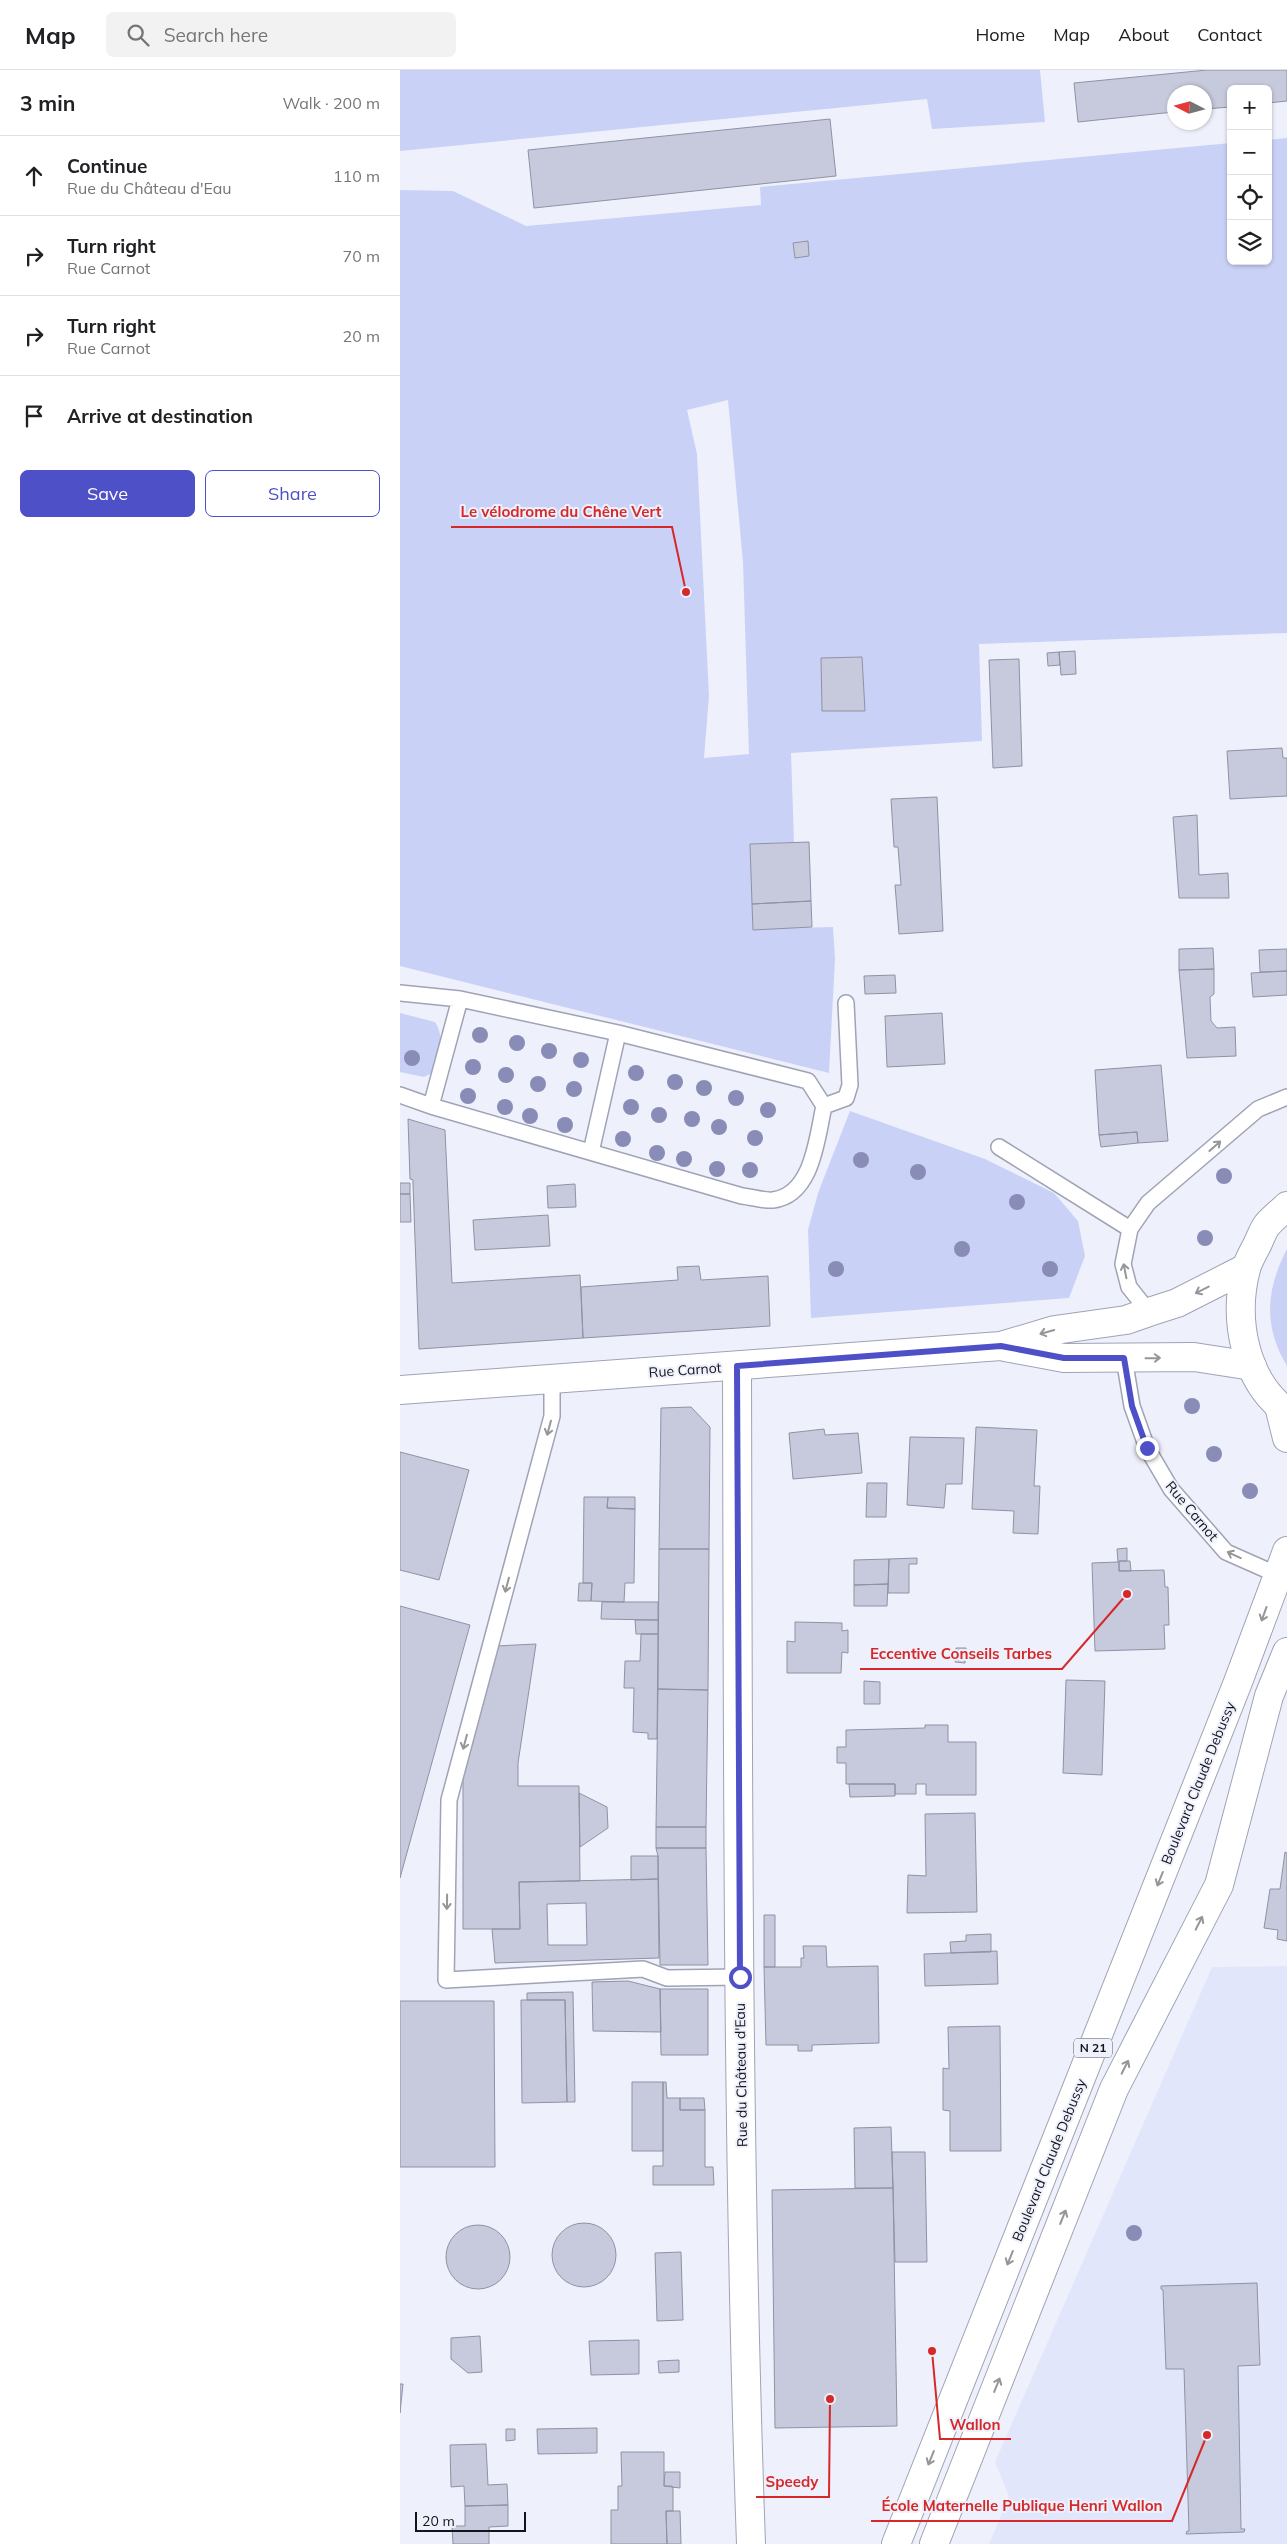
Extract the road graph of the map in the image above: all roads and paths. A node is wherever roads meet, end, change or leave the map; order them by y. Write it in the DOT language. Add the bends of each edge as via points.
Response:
graph roads {
  1 [pos="400,993"];
  2 [pos="460,999"];
  3 [pos="846,1003"];
  4 [pos="618,1033"];
  5 [pos="400,1095"];
  6 [pos="1287,1097"];
  7 [pos="431,1106"];
  8 [pos="824,1106"];
  9 [pos="998,1147"];
  10 [pos="591,1152"];
  11 [pos="1287,1206"];
  12 [pos="1130,1230"];
  13 [pos="1246,1268"];
  14 [pos="1148,1312"];
  15 [pos="1001,1346"];
  16 [pos="1124,1358"];
  17 [pos="737,1366"];
  18 [pos="1252,1366"];
  19 [pos="552,1380"];
  20 [pos="400,1390"];
  21 [pos="1283,1409"];
  22 [pos="1287,1438"];
  23 [pos="1283,1563"];
  24 [pos="1287,1652"];
  25 [pos="740,1977"];
  26 [pos="751,2544"];
  27 [pos="896,2544"];
  28 [pos="934,2544"];
  1 -- 2 [label="lane"];
  2 -- 4 [label="lane"];
  2 -- 7 [label="lane"];
  3 -- 8 [label="lane" via="850,1085 846,1098"];
  4 -- 8 [label="lane" via="808,1081"];
  4 -- 10 [label="lane"];
  5 -- 7 [label="lane"];
  12 -- 6 [label="lane, one-way" via="1148,1203 1258,1109"];
  7 -- 10 [label="lane"];
  8 -- 10 [label="lane" via="812,1157 800,1185 790,1195 773,1200 742,1196"];
  9 -- 12 [label="lane"];
  11 -- 13 [label="main road" via="1266,1226"];
  14 -- 12 [label="lane, one-way" via="1129,1287 1123,1264"];
  13 -- 14 [label="main road, Rue Carnot, one-way" via="1177,1303"];
  13 -- 18 [label="main road" via="1240,1301 1242,1334"];
  14 -- 15 [label="main road, Rue Carnot, one-way" via="1126,1320 1055,1330"];
  15 -- 16 [label="main road, Rue Carnot" via="1064,1358"];
  15 -- 17 [label="main road, Rue Carnot"];
  16 -- 18 [label="main road, Rue Carnot, one-way" via="1194,1357"];
  23 -- 16 [label="lane, Rue Carnot, one-way" via="1226,1552 1171,1489 1147,1448 1132,1406"];
  17 -- 19 [label="main road, Rue Carnot"];
  17 -- 25 [label="main road, Rue du Château d'Eau"];
  18 -- 21 [label="main road"];
  19 -- 20 [label="main road, Rue Carnot"];
  19 -- 25 [label="lane, one-way" via="552,1416 449,1800 446,1980 643,1969 667,1978"];
  21 -- 22 [label="main road"];
  23 -- 27 [label="main road, Boulevard Claude Debussy / N 21, one-way"];
  28 -- 24 [label="main road, N 21, one-way" via="1114,2089 1219,1884 1269,1696"];
  25 -- 26 [label="main road, Rue du Château d'Eau" via="745,2395"];
}
